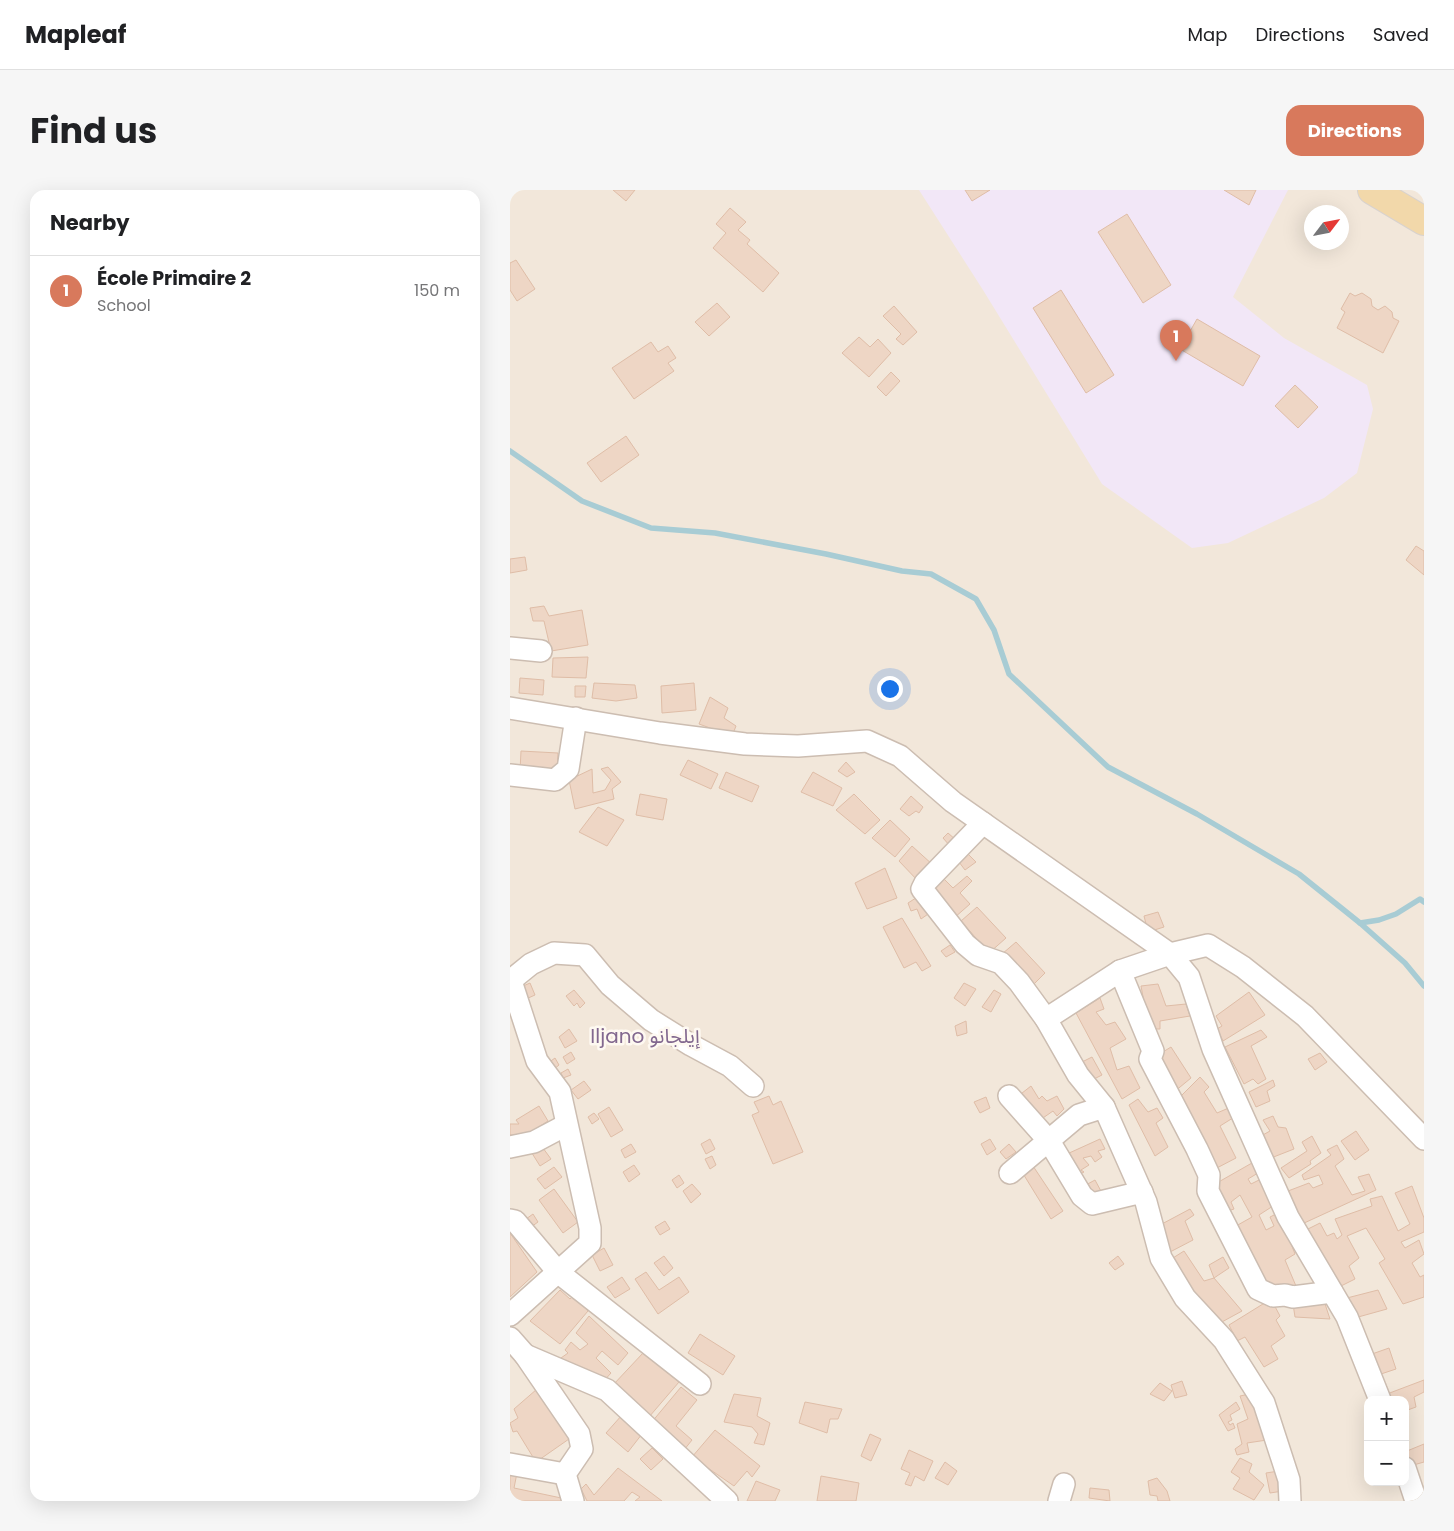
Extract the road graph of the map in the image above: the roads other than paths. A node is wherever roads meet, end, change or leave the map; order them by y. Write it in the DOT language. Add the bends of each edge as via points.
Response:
graph roads {
  1 [pos="1372,190"];
  2 [pos="1424,221"];
  3 [pos="510,648"];
  4 [pos="540,651"];
  5 [pos="510,708"];
  6 [pos="576,718"];
  7 [pos="510,775"];
  8 [pos="982,823"];
  9 [pos="1170,954"];
  10 [pos="1120,971"];
  11 [pos="510,981"];
  12 [pos="1046,1019"];
  13 [pos="754,1086"];
  14 [pos="1009,1096"];
  15 [pos="1104,1107"];
  16 [pos="566,1124"];
  17 [pos="1424,1139"];
  18 [pos="1049,1141"];
  19 [pos="510,1147"];
  20 [pos="1010,1173"];
  21 [pos="1142,1192"];
  22 [pos="510,1220"];
  23 [pos="559,1272"];
  24 [pos="1332,1292"];
  25 [pos="510,1315"];
  26 [pos="510,1338"];
  27 [pos="525,1355"];
  28 [pos="700,1384"];
  29 [pos="1378,1396"];
  30 [pos="510,1464"];
  31 [pos="565,1474"];
  32 [pos="1409,1480"];
  33 [pos="573,1501"];
  34 [pos="726,1501"];
  35 [pos="1290,1501"];
  36 [pos="1416,1501"];
  1 -- 2 [label="main road"];
  3 -- 4 [label="street"];
  5 -- 6 [label="street"];
  6 -- 7 [label="street" via="568,769 555,780"];
  6 -- 8 [label="street" via="745,744 798,746 867,741 900,756"];
  8 -- 9 [label="street"];
  8 -- 12 [label="street" via="922,889 965,944 978,954 1001,963"];
  9 -- 10 [label="street"];
  9 -- 17 [label="street" via="1208,945 1243,966 1305,1016"];
  9 -- 24 [label="street" via="1189,978 1212,1049 1288,1217"];
  10 -- 12 [label="street"];
  10 -- 24 [label="street" via="1153,1051 1150,1058 1209,1175 1208,1192 1258,1289 1273,1296 1293,1297"];
  11 -- 13 [label="street" via="531,964 554,953 585,955 610,985 651,1020 730,1066"];
  11 -- 16 [label="street" via="537,1061 560,1092"];
  12 -- 15 [label="street" via="1078,1075"];
  14 -- 18 [label="street"];
  15 -- 18 [label="street" via="1080,1115"];
  15 -- 21 [label="street"];
  16 -- 19 [label="street" via="534,1142"];
  16 -- 23 [label="street" via="590,1228 590,1243"];
  18 -- 20 [label="street"];
  18 -- 21 [label="street" via="1082,1196 1092,1204"];
  21 -- 35 [label="street" via="1161,1258 1185,1298 1224,1340 1264,1403 1289,1480"];
  22 -- 23 [label="street" via="515,1221"];
  23 -- 25 [label="street"];
  23 -- 28 [label="street"];
  24 -- 29 [label="street" via="1347,1317"];
  26 -- 27 [label="street"];
  27 -- 31 [label="street" via="579,1434 582,1449"];
  27 -- 34 [label="street" via="607,1390"];
  30 -- 31 [label="street"];
  31 -- 33 [label="street"];
  32 -- 36 [label="street"];
}
